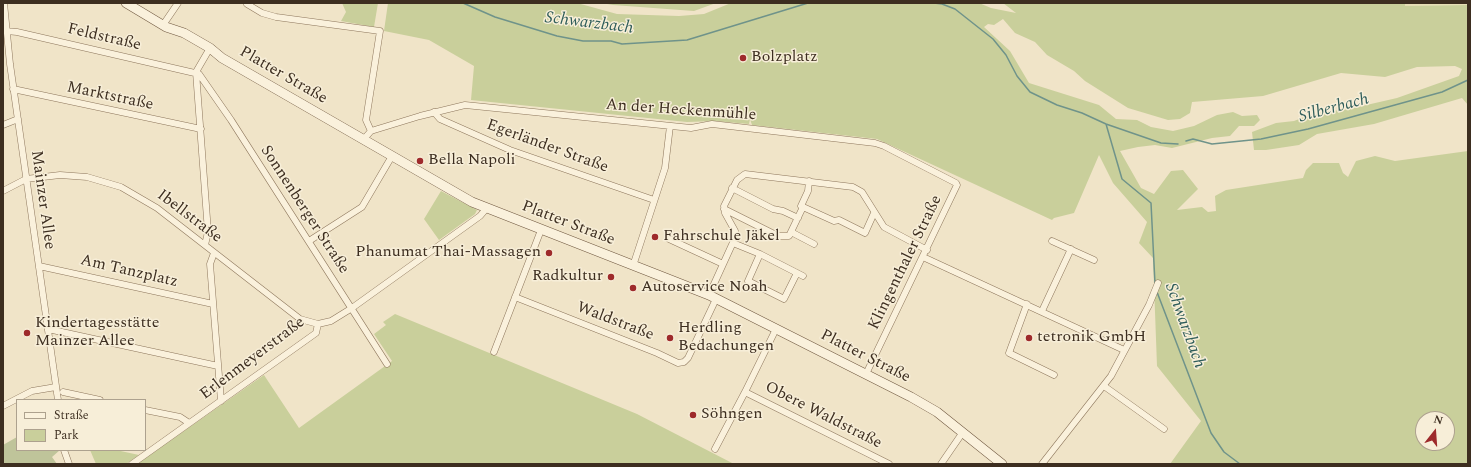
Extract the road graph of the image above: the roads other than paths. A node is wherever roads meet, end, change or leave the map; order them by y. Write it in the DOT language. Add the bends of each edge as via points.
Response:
graph roads {
  1 [pos="4,3"];
  2 [pos="126,3"];
  3 [pos="178,3"];
  4 [pos="247,4"];
  5 [pos="163,25"];
  6 [pos="6,31"];
  7 [pos="210,48"];
  8 [pos="196,72"];
  9 [pos="14,89"];
  10 [pos="434,112"];
  11 [pos="18,119"];
  12 [pos="3,125"];
  13 [pos="670,126"];
  14 [pos="201,130"];
  15 [pos="371,131"];
  16 [pos="363,140"];
  17 [pos="392,156"];
  18 [pos="26,179"];
  19 [pos="809,181"];
  20 [pos="957,185"];
  21 [pos="732,188"];
  22 [pos="3,191"];
  23 [pos="654,200"];
  24 [pos="803,207"];
  25 [pos="486,209"];
  26 [pos="724,209"];
  27 [pos="874,213"];
  28 [pos="798,218"];
  29 [pos="541,230"];
  30 [pos="791,232"];
  31 [pos="669,239"];
  32 [pos="308,241"];
  33 [pos="1052,241"];
  34 [pos="733,243"];
  35 [pos="814,244"];
  36 [pos="204,245"];
  37 [pos="1071,249"];
  38 [pos="927,250"];
  39 [pos="214,253"];
  40 [pos="760,254"];
  41 [pos="924,257"];
  42 [pos="1094,260"];
  43 [pos="722,264"];
  44 [pos="38,266"];
  45 [pos="633,266"];
  46 [pos="1158,283"];
  47 [pos="515,297"];
  48 [pos="712,297"];
  49 [pos="213,304"];
  50 [pos="1027,304"];
  51 [pos="352,308"];
  52 [pos="1042,311"];
  53 [pos="318,324"];
  54 [pos="48,329"];
  55 [pos="776,329"];
  56 [pos="1124,350"];
  57 [pos="494,352"];
  58 [pos="387,364"];
  59 [pos="218,366"];
  60 [pos="866,374"];
  61 [pos="1054,375"];
  62 [pos="1104,386"];
  63 [pos="56,388"];
  64 [pos="62,392"];
  65 [pos="745,392"];
  66 [pos="16,399"];
  67 [pos="17,399"];
  68 [pos="58,399"];
  69 [pos="95,399"];
  70 [pos="222,400"];
  71 [pos="3,406"];
  72 [pos="146,410"];
  73 [pos="189,423"];
  74 [pos="1164,429"];
  75 [pos="963,432"];
  76 [pos="715,448"];
  77 [pos="64,451"];
  78 [pos="69,464"];
  79 [pos="132,464"];
  80 [pos="889,464"];
  81 [pos="941,464"];
  82 [pos="1002,464"];
  83 [pos="1042,464"];
  1 -- 6 [label="street, Mainzer Allee"];
  2 -- 5 [label="main road, Platter Straße"];
  3 -- 5 [label="street"];
  4 -- 15 [label="street" via="262,14 380,32 366,120"];
  5 -- 7 [label="main road, Platter Straße" via="180,31"];
  6 -- 8 [label="street, Feldstraße"];
  6 -- 9 [label="street, Mainzer Allee"];
  7 -- 8 [label="street"];
  7 -- 16 [label="main road, Platter Straße" via="222,58"];
  8 -- 14 [label="street"];
  8 -- 32 [label="street, Sonnenberger Straße" via="231,120"];
  9 -- 11 [label="street, Mainzer Allee"];
  9 -- 14 [label="street, Marktstraße"];
  10 -- 13 [label="street, An der Heckenmühle" via="464,105"];
  10 -- 15 [label="street, An der Heckenmühle"];
  10 -- 23 [label="street, Egerländer Straße" via="440,119 510,150"];
  11 -- 12 [label="street"];
  11 -- 18 [label="street, Mainzer Allee"];
  13 -- 20 [label="street, An der Heckenmühle" via="691,128 712,124 875,143"];
  13 -- 23 [label="street" via="666,162"];
  14 -- 36 [label="street" via="208,232"];
  15 -- 16 [label="street"];
  16 -- 17 [label="main road, Platter Straße"];
  17 -- 25 [label="main road, Platter Straße"];
  17 -- 32 [label="street" via="362,207"];
  18 -- 22 [label="street, Ibellstraße"];
  18 -- 36 [label="street, Ibellstraße" via="74,176 111,183 140,196"];
  18 -- 44 [label="street, Mainzer Allee"];
  19 -- 21 [label="street" via="748,174 740,177"];
  19 -- 24 [label="street" via="808,191 801,206"];
  19 -- 27 [label="street" via="853,187 862,192"];
  20 -- 38 [label="street, Klingenthaler Straße"];
  21 -- 26 [label="street"];
  21 -- 28 [label="street" via="773,209"];
  23 -- 45 [label="street"];
  24 -- 27 [label="street" via="865,233"];
  24 -- 28 [label="street"];
  25 -- 29 [label="main road, Platter Straße"];
  25 -- 51 [label="street, Erlenmeyerstraße" via="480,216"];
  26 -- 30 [label="street" via="778,236 789,236"];
  26 -- 34 [label="street" via="735,231"];
  27 -- 38 [label="street" via="890,232"];
  28 -- 30 [label="street"];
  29 -- 45 [label="main road, Platter Straße"];
  29 -- 47 [label="street"];
  30 -- 35 [label="street"];
  31 -- 43 [label="street"];
  32 -- 51 [label="street, Sonnenberger Straße"];
  33 -- 37 [label="street"];
  34 -- 40 [label="street"];
  34 -- 43 [label="street, Waldstraße"];
  36 -- 39 [label="street, Ibellstraße"];
  37 -- 42 [label="street"];
  37 -- 52 [label="street"];
  38 -- 41 [label="street, Klingenthaler Straße"];
  39 -- 49 [label="street" via="210,264"];
  39 -- 53 [label="street, Ibellstraße" via="300,319"];
  40 -- 40 [label="street" via="800,275 784,299 748,281"];
  41 -- 50 [label="street"];
  41 -- 60 [label="street, Klingenthaler Straße"];
  43 -- 48 [label="street, Waldstraße"];
  44 -- 49 [label="street, Am Tanzplatz"];
  44 -- 54 [label="street, Mainzer Allee"];
  45 -- 48 [label="main road, Platter Straße"];
  46 -- 56 [label="street"];
  47 -- 48 [label="street, Waldstraße" via="678,363 688,358"];
  47 -- 57 [label="street"];
  48 -- 55 [label="main road, Platter Straße"];
  49 -- 59 [label="street"];
  50 -- 52 [label="street"];
  50 -- 61 [label="street" via="1009,353"];
  51 -- 53 [label="street, Erlenmeyerstraße" via="331,321"];
  51 -- 58 [label="street, Sonnenberger Straße"];
  52 -- 56 [label="street"];
  53 -- 70 [label="street, Erlenmeyerstraße" via="316,333"];
  54 -- 59 [label="street"];
  54 -- 63 [label="street, Mainzer Allee"];
  55 -- 60 [label="main road, Platter Straße"];
  55 -- 65 [label="street, Obere Waldstraße"];
  56 -- 62 [label="street"];
  59 -- 70 [label="street"];
  60 -- 75 [label="main road, Platter Straße" via="925,405"];
  62 -- 74 [label="street"];
  62 -- 83 [label="street"];
  63 -- 67 [label="street" via="32,391"];
  63 -- 68 [label="street, Mainzer Allee"];
  64 -- 69 [label="street"];
  65 -- 76 [label="street, Obere Waldstraße"];
  65 -- 80 [label="street, Obere Waldstraße"];
  66 -- 71 [label="street"];
  70 -- 73 [label="street, Erlenmeyerstraße"];
  72 -- 73 [label="street" via="180,417"];
  73 -- 79 [label="street, Erlenmeyerstraße"];
  75 -- 81 [label="street"];
  75 -- 82 [label="main road, Platter Straße"];
  77 -- 78 [label="street"];
}
